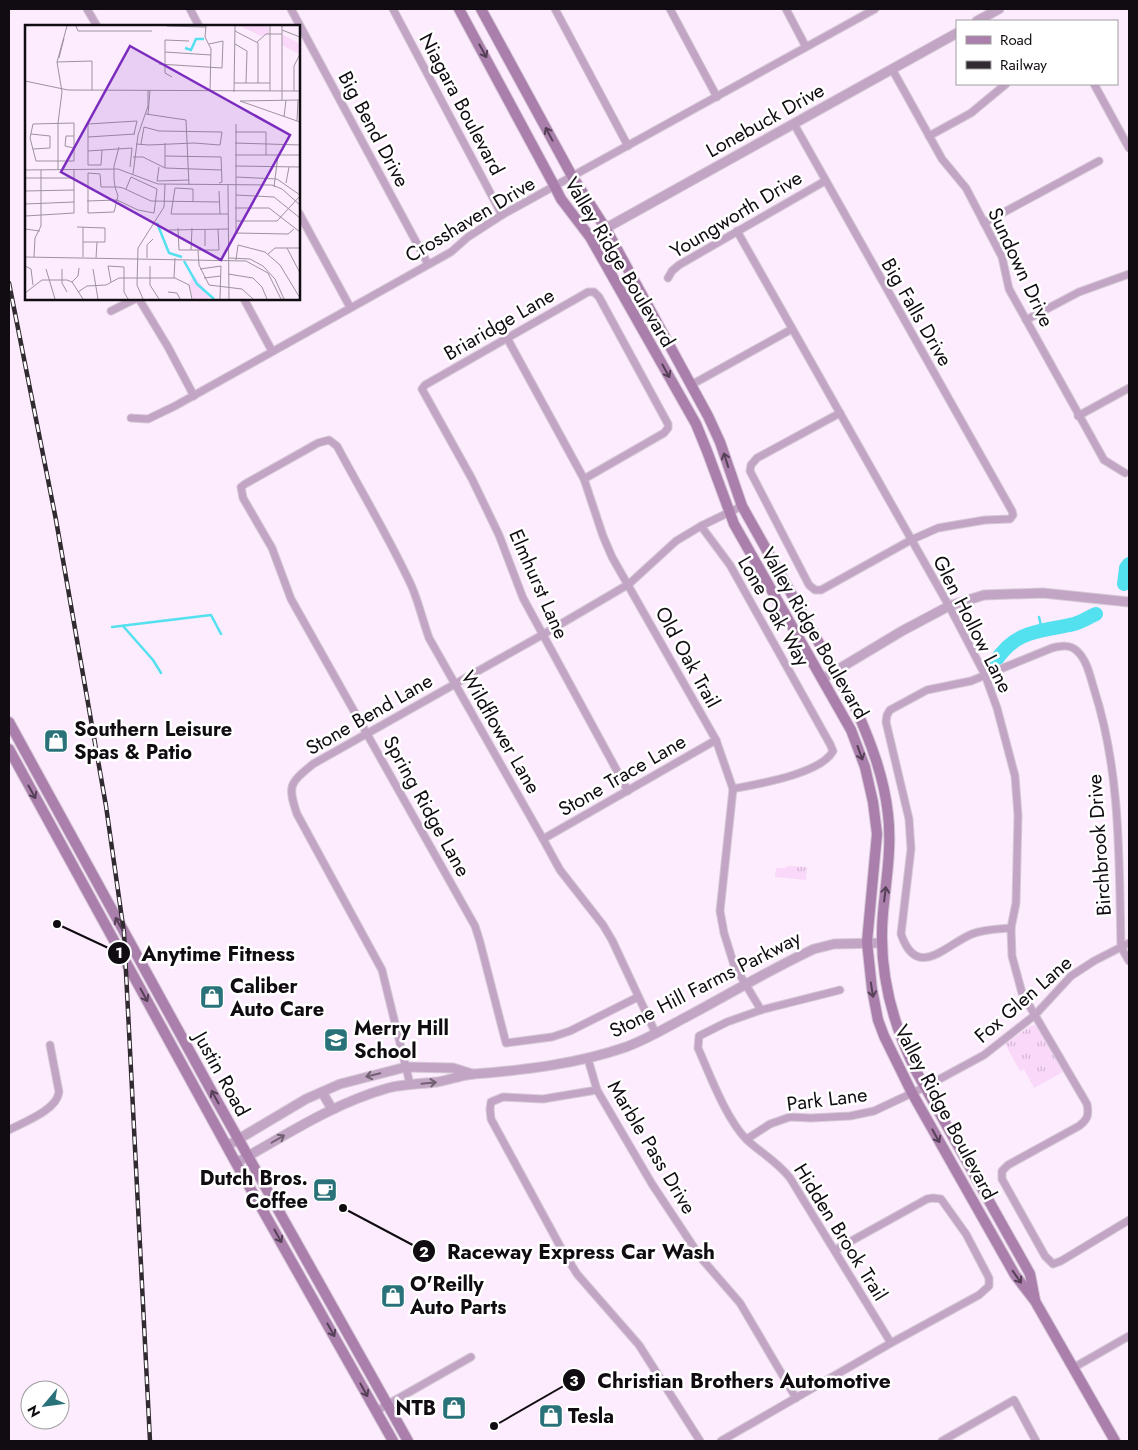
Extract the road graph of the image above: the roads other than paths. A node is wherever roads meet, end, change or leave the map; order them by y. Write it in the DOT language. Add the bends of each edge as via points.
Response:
graph roads {
  1 [pos="87,9"];
  2 [pos="190,9"];
  3 [pos="291,9"];
  4 [pos="393,9"];
  5 [pos="459,9"];
  6 [pos="481,9"];
  7 [pos="555,9"];
  8 [pos="670,9"];
  9 [pos="786,9"];
  10 [pos="875,9"];
  11 [pos="999,9"];
  12 [pos="979,20"];
  13 [pos="96,25"];
  14 [pos="198,25"];
  15 [pos="300,25"];
  16 [pos="300,26"];
  17 [pos="956,34"];
  18 [pos="806,47"];
  19 [pos="892,69"];
  20 [pos="1005,85"];
  21 [pos="1095,85"];
  22 [pos="717,97"];
  23 [pos="794,124"];
  24 [pos="929,136"];
  25 [pos="628,146"];
  26 [pos="1129,148"];
  27 [pos="1099,160"];
  28 [pos="572,176"];
  29 [pos="825,181"];
  30 [pos="554,187"];
  31 [pos="502,215"];
  32 [pos="300,216"];
  33 [pos="984,223"];
  34 [pos="606,229"];
  35 [pos="737,231"];
  36 [pos="590,238"];
  37 [pos="428,264"];
  38 [pos="1129,274"];
  39 [pos="668,278"];
  40 [pos="133,300"];
  41 [pos="141,300"];
  42 [pos="245,300"];
  43 [pos="350,307"];
  44 [pos="112,311"];
  45 [pos="1026,320"];
  46 [pos="792,329"];
  47 [pos="507,338"];
  48 [pos="272,351"];
  49 [pos="691,385"];
  50 [pos="1129,388"];
  51 [pos="422,389"];
  52 [pos="194,396"];
  53 [pos="840,413"];
  54 [pos="1078,416"];
  55 [pos="131,418"];
  56 [pos="1126,473"];
  57 [pos="584,479"];
  58 [pos="241,487"];
  59 [pos="742,506"];
  60 [pos="729,512"];
  61 [pos="701,526"];
  62 [pos="911,540"];
  63 [pos="629,584"];
  64 [pos="1129,602"];
  65 [pos="949,606"];
  66 [pos="542,635"];
  67 [pos="835,672"];
  68 [pos="984,675"];
  69 [pos="822,679"];
  70 [pos="454,684"];
  71 [pos="9,722"];
  72 [pos="367,732"];
  73 [pos="716,740"];
  74 [pos="9,749"];
  75 [pos="733,789"];
  76 [pos="628,791"];
  77 [pos="544,839"];
  78 [pos="1011,928"];
  79 [pos="867,942"];
  80 [pos="1129,942"];
  81 [pos="881,943"];
  82 [pos="1121,947"];
  83 [pos="1129,961"];
  84 [pos="746,985"];
  85 [pos="840,990"];
  86 [pos="638,996"];
  87 [pos="761,1010"];
  88 [pos="1034,1015"];
  89 [pos="656,1034"];
  90 [pos="50,1045"];
  91 [pos="588,1059"];
  92 [pos="406,1067"];
  93 [pos="472,1074"];
  94 [pos="410,1084"];
  95 [pos="925,1088"];
  96 [pos="597,1090"];
  97 [pos="322,1092"];
  98 [pos="912,1093"];
  99 [pos="332,1109"];
  100 [pos="9,1130"];
  101 [pos="747,1139"];
  102 [pos="238,1140"];
  103 [pos="227,1146"];
  104 [pos="248,1156"];
  105 [pos="236,1163"];
  106 [pos="1129,1220"];
  107 [pos="835,1250"];
  108 [pos="320,1286"];
  109 [pos="310,1292"];
  110 [pos="1035,1301"];
  111 [pos="1129,1336"];
  112 [pos="891,1343"];
  113 [pos="471,1357"];
  114 [pos="1073,1368"];
  115 [pos="796,1398"];
  116 [pos="387,1404"];
  117 [pos="376,1411"];
  118 [pos="393,1441"];
  119 [pos="408,1441"];
  120 [pos="700,1441"];
  121 [pos="721,1441"];
  122 [pos="942,1441"];
  123 [pos="1036,1441"];
  124 [pos="1115,1441"];
  1 -- 13 [label="street"];
  2 -- 14 [label="street"];
  3 -- 15 [label="street, Big Bend Drive"];
  4 -- 31 [label="street, Niagara Boulevard"];
  5 -- 30 [label="main road, Valley Ridge Boulevard, one-way"];
  28 -- 6 [label="main road, Valley Ridge Boulevard, one-way"];
  7 -- 25 [label="street"];
  8 -- 22 [label="street"];
  9 -- 18 [label="street"];
  10 -- 18 [label="street, Crosshaven Drive"];
  11 -- 12 [label="street"];
  16 -- 37 [label="street, Big Bend Drive"];
  17 -- 19 [label="street, Lonebuck Drive"];
  18 -- 22 [label="street, Crosshaven Drive"];
  19 -- 23 [label="street, Lonebuck Drive"];
  19 -- 24 [label="street, Sundown Drive"];
  20 -- 24 [label="street" via="971,113"];
  21 -- 26 [label="street"];
  22 -- 25 [label="street, Crosshaven Drive"];
  23 -- 29 [label="street, Big Falls Drive"];
  23 -- 34 [label="street, Lonebuck Drive"];
  24 -- 33 [label="street, Sundown Drive" via="942,159 966,188"];
  25 -- 28 [label="street, Crosshaven Drive"];
  27 -- 33 [label="street"];
  28 -- 30 [label="street, Crosshaven Drive"];
  28 -- 34 [label="main road, Valley Ridge Boulevard"];
  29 -- 35 [label="street, Youngworth Drive"];
  29 -- 62 [label="street, Big Falls Drive" via="1013,515 1008,520 985,520 938,528"];
  30 -- 31 [label="street, Crosshaven Drive"];
  30 -- 36 [label="main road, Valley Ridge Boulevard"];
  31 -- 37 [label="street, Crosshaven Drive" via="451,252"];
  32 -- 43 [label="street"];
  33 -- 45 [label="street, Sundown Drive" via="1002,257 1009,289"];
  34 -- 36 [label="street, Lonebuck Drive"];
  34 -- 49 [label="main road, Valley Ridge Boulevard"];
  35 -- 39 [label="street, Youngworth Drive" via="679,265"];
  35 -- 46 [label="street, Glen Hollow Lane"];
  36 -- 60 [label="main road, Valley Ridge Boulevard, one-way" via="696,424"];
  37 -- 43 [label="street, Crosshaven Drive"];
  38 -- 45 [label="street" via="1079,292"];
  40 -- 44 [label="street"];
  41 -- 52 [label="street"];
  42 -- 48 [label="street"];
  43 -- 48 [label="street, Crosshaven Drive"];
  45 -- 54 [label="street, Sundown Drive"];
  46 -- 49 [label="street"];
  46 -- 53 [label="street, Glen Hollow Lane"];
  47 -- 51 [label="street, Briaridge Lane"];
  47 -- 57 [label="street, Old Oak Trail"];
  47 -- 57 [label="street, Briaridge Lane" via="588,292 594,292 650,390 668,428"];
  48 -- 52 [label="street, Crosshaven Drive"];
  59 -- 49 [label="main road, Valley Ridge Boulevard, one-way" via="720,442"];
  50 -- 54 [label="street"];
  51 -- 66 [label="street, Elmhurst Lane" via="472,479"];
  52 -- 55 [label="street, Crosshaven Drive" via="148,419"];
  53 -- 62 [label="street, Glen Hollow Lane"];
  53 -- 62 [label="street" via="751,464 750,470 809,586 822,590"];
  54 -- 56 [label="street, Sundown Drive" via="1104,460"];
  57 -- 63 [label="street, Old Oak Trail" via="612,557"];
  58 -- 70 [label="street, Wildflower Lane" via="318,443 329,440 337,446 406,574 429,638"];
  58 -- 72 [label="street, Spring Ridge Lane" via="243,498 272,548 291,599"];
  59 -- 60 [label="street, Stone Bend Lane"];
  59 -- 67 [label="main road, Valley Ridge Boulevard"];
  60 -- 61 [label="street, Stone Bend Lane"];
  60 -- 69 [label="main road, Valley Ridge Boulevard"];
  61 -- 63 [label="street, Stone Bend Lane" via="668,547"];
  61 -- 75 [label="street, Lone Oak Way" via="730,565 833,752 824,761 788,778"];
  62 -- 65 [label="street, Glen Hollow Lane"];
  63 -- 66 [label="street, Stone Bend Lane"];
  63 -- 73 [label="street, Old Oak Trail"];
  64 -- 65 [label="street" via="1043,593 984,595"];
  65 -- 67 [label="street"];
  65 -- 68 [label="street, Glen Hollow Lane"];
  66 -- 70 [label="street, Stone Bend Lane"];
  66 -- 76 [label="street, Elmhurst Lane"];
  67 -- 69 [label="street"];
  81 -- 67 [label="main road, Valley Ridge Boulevard, one-way" via="890,840 884,787 875,753"];
  68 -- 78 [label="street, Glen Hollow Lane" via="997,708 1015,776 1018,865"];
  68 -- 78 [label="street, Birchbrook Drive" via="927,690 894,707 887,715 909,819 911,849 901,934 911,954 924,958 940,954 972,934"];
  68 -- 82 [label="street, Birchbrook Drive" via="1064,645 1076,649 1087,666 1099,704 1118,822"];
  69 -- 79 [label="main road, Valley Ridge Boulevard, one-way" via="851,730 865,767 873,802 876,834"];
  70 -- 72 [label="street, Stone Bend Lane"];
  70 -- 77 [label="street, Wildflower Lane"];
  102 -- 71 [label="main road, Justin Road, one-way"];
  72 -- 86 [label="street, Spring Ridge Lane" via="475,926 506,1043 552,1037 570,1031"];
  72 -- 92 [label="street, Stone Bend Lane" via="308,768 295,780 291,796 297,814 382,970"];
  73 -- 75 [label="street, Old Oak Trail"];
  73 -- 76 [label="street, Stone Trace Lane"];
  74 -- 103 [label="main road, Justin Road, one-way"];
  75 -- 84 [label="street, Old Oak Trail" via="720,910 729,953"];
  76 -- 77 [label="street, Stone Trace Lane"];
  77 -- 86 [label="street, Wildflower Lane" via="560,870 612,940"];
  78 -- 88 [label="street, Glen Hollow Lane" via="1012,956 1017,975"];
  79 -- 81 [label="street, Stone Hill Farms Parkway"];
  79 -- 84 [label="street, Stone Hill Farms Parkway" via="814,949"];
  79 -- 98 [label="main road, Valley Ridge Boulevard, one-way" via="878,1020"];
  80 -- 82 [label="street, Fox Glen Lane"];
  81 -- 95 [label="main road, Valley Ridge Boulevard" via="884,978 894,1016"];
  82 -- 83 [label="street, Birchbrook Drive"];
  82 -- 88 [label="street, Fox Glen Lane" via="1071,976"];
  84 -- 87 [label="street, Old Oak Trail"];
  84 -- 89 [label="street, Stone Hill Farms Parkway"];
  85 -- 87 [label="street"];
  86 -- 89 [label="street, Wildflower Lane"];
  87 -- 101 [label="street, Hidden Brook Trail" via="699,1036 697,1043 735,1124"];
  88 -- 95 [label="street, Fox Glen Lane" via="984,1055"];
  88 -- 106 [label="street, Glen Hollow Lane" via="1086,1104 1089,1115 1079,1126 1008,1165 1002,1171 1002,1179 1053,1264"];
  89 -- 91 [label="street, Stone Hill Farms Parkway"];
  90 -- 100 [label="street" via="58,1098 53,1106"];
  91 -- 93 [label="street, Stone Hill Farms Parkway" via="523,1070"];
  91 -- 96 [label="street, Marble Pass Drive"];
  92 -- 93 [label="street" via="454,1068"];
  92 -- 94 [label="street, Stone Bend Lane"];
  92 -- 97 [label="street, one-way"];
  94 -- 93 [label="street, Stone Hill Farms Parkway, one-way" via="439,1082"];
  94 -- 99 [label="street, Stone Hill Farms Parkway" via="389,1088"];
  95 -- 98 [label="street, Fox Glen Lane"];
  95 -- 110 [label="main road, Valley Ridge Boulevard" via="1030,1274"];
  96 -- 115 [label="street, Marble Pass Drive" via="676,1222 740,1303"];
  96 -- 120 [label="street" via="543,1099 503,1097 491,1102 491,1119 578,1274 639,1345"];
  97 -- 99 [label="street"];
  97 -- 102 [label="street"];
  98 -- 101 [label="street, Park Lane" via="874,1112 790,1118 770,1124"];
  98 -- 110 [label="main road, Valley Ridge Boulevard, one-way" via="1015,1275"];
  104 -- 99 [label="street, Stone Hill Farms Parkway, one-way"];
  101 -- 107 [label="street, Hidden Brook Trail" via="782,1167"];
  102 -- 103 [label="street"];
  102 -- 104 [label="main road, Justin Road"];
  103 -- 105 [label="main road, Justin Road"];
  104 -- 105 [label="street, Stone Hill Farms Parkway"];
  104 -- 108 [label="main road, Justin Road"];
  105 -- 109 [label="main road, Justin Road, one-way"];
  107 -- 112 [label="street, Hidden Brook Trail"];
  107 -- 112 [label="street" via="933,1198 941,1199 966,1234 989,1278 989,1286"];
  108 -- 109 [label="main road"];
  108 -- 116 [label="main road, Justin Road"];
  109 -- 117 [label="main road, Justin Road, one-way"];
  110 -- 114 [label="main road, Valley Ridge Boulevard"];
  111 -- 114 [label="street"];
  112 -- 115 [label="street"];
  113 -- 116 [label="street"];
  114 -- 124 [label="main road, Valley Ridge Boulevard"];
  115 -- 121 [label="street"];
  116 -- 117 [label="street"];
  116 -- 119 [label="main road, Justin Road"];
  117 -- 118 [label="main road, Justin Road"];
  122 -- 123 [label="street" via="1014,1400"];
}
